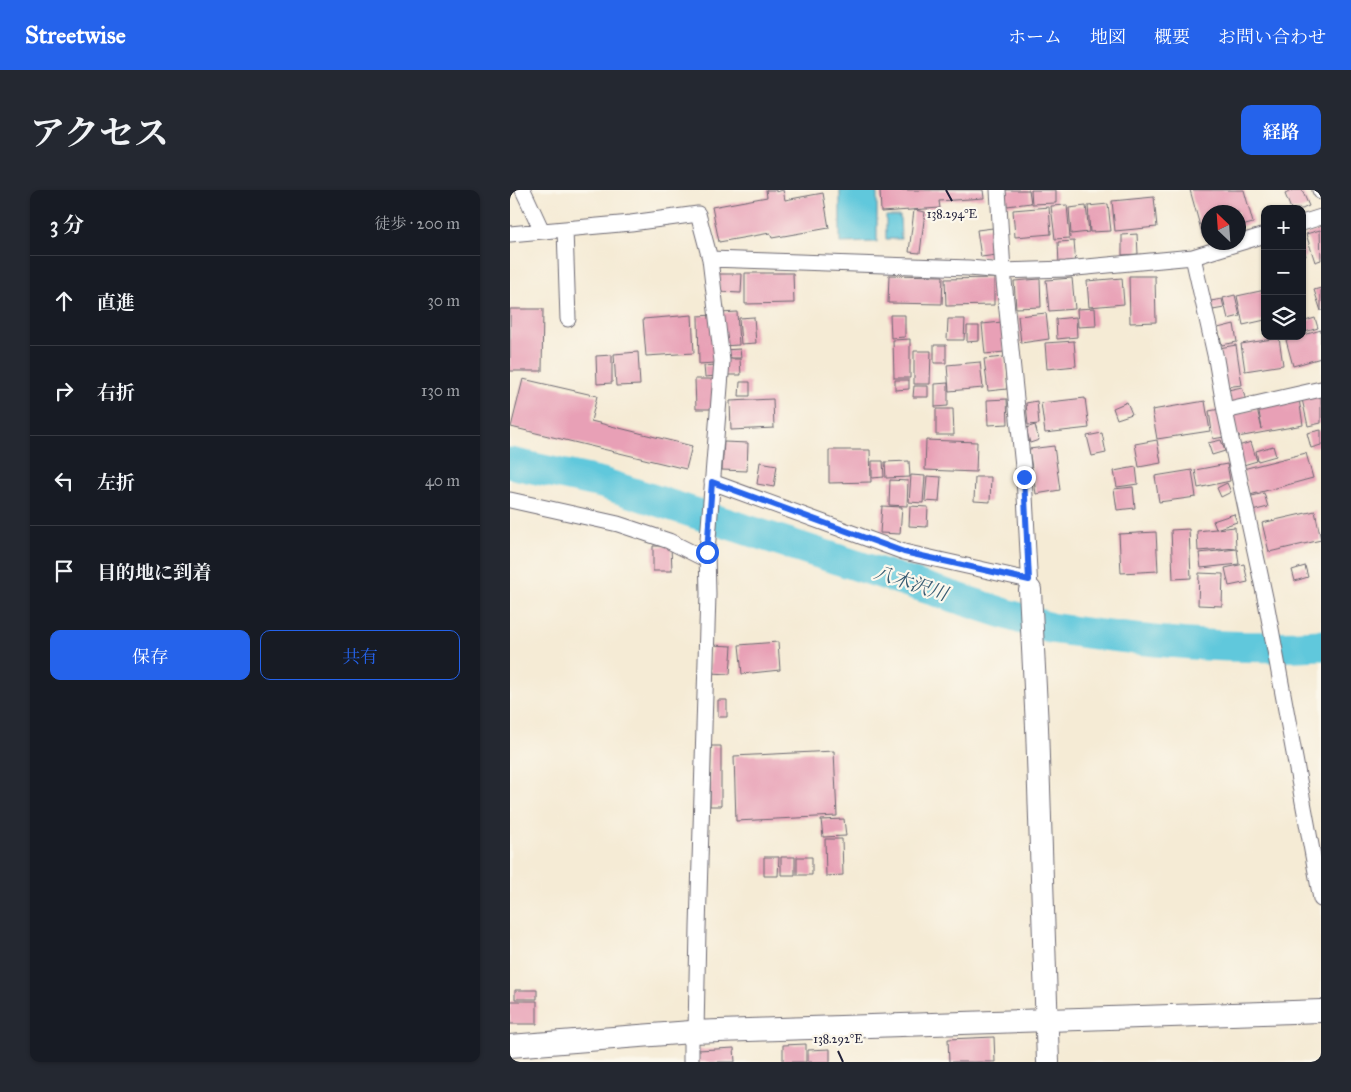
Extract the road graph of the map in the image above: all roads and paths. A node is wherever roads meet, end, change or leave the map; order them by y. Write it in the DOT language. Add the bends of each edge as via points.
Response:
graph roads {
  1 [pos="523,190"];
  2 [pos="998,190"];
  3 [pos="1321,217"];
  4 [pos="1306,222"];
  5 [pos="565,229"];
  6 [pos="542,231"];
  7 [pos="510,234"];
  8 [pos="1261,236"];
  9 [pos="1193,258"];
  10 [pos="710,259"];
  11 [pos="1003,271"];
  12 [pos="568,319"];
  13 [pos="1321,390"];
  14 [pos="1225,411"];
  15 [pos="712,482"];
  16 [pos="510,500"];
  17 [pos="707,556"];
  18 [pos="1029,585"];
  19 [pos="1321,900"];
  20 [pos="1321,1011"];
  21 [pos="1046,1021"];
  22 [pos="694,1032"];
  23 [pos="510,1046"];
  24 [pos="691,1062"];
  25 [pos="1048,1062"];
  1 -- 6 [label="street"];
  2 -- 11 [label="street"];
  3 -- 4 [label="street"];
  5 -- 6 [label="street"];
  5 -- 10 [label="street" via="698,214"];
  5 -- 12 [label="street"];
  6 -- 7 [label="street"];
  8 -- 9 [label="street"];
  9 -- 11 [label="street"];
  9 -- 14 [label="street"];
  10 -- 11 [label="street"];
  10 -- 15 [label="street" via="722,361"];
  11 -- 18 [label="street" via="1024,477"];
  13 -- 14 [label="street"];
  14 -- 19 [label="street" via="1266,602"];
  15 -- 17 [label="street"];
  15 -- 18 [label="street" via="904,552"];
  16 -- 17 [label="street" via="618,524"];
  17 -- 22 [label="street"];
  18 -- 21 [label="street"];
  20 -- 21 [label="street"];
  21 -- 22 [label="street"];
  21 -- 25 [label="street"];
  22 -- 23 [label="street"];
  22 -- 24 [label="street"];
}
